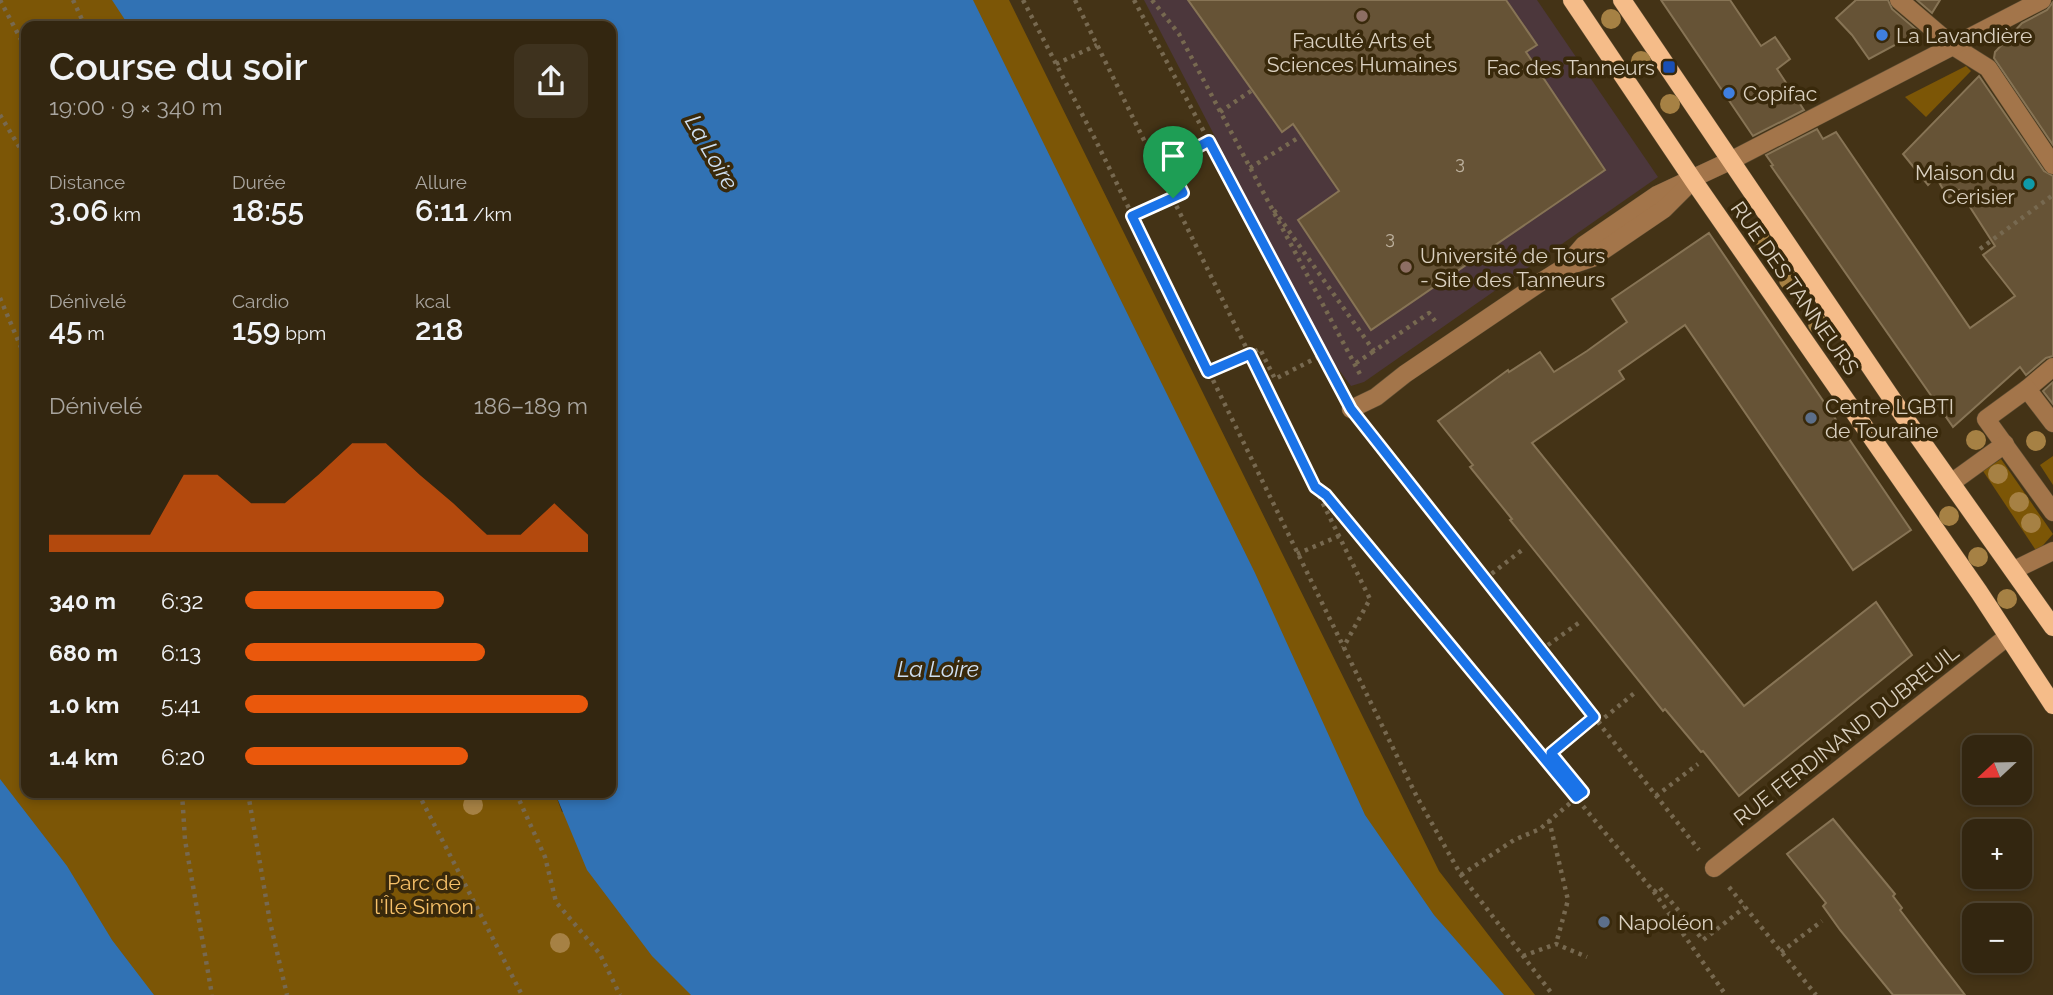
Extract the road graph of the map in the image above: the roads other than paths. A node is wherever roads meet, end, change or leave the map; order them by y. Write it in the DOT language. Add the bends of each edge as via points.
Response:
graph roads {
  1 [pos="1572,0"];
  2 [pos="1622,0"];
  3 [pos="1899,0"];
  4 [pos="2042,0"];
  5 [pos="1953,46"];
  6 [pos="1732,160"];
  7 [pos="2053,165"];
  8 [pos="1693,180"];
  9 [pos="2053,368"];
  10 [pos="2027,389"];
  11 [pos="1351,409"];
  12 [pos="2053,423"];
  13 [pos="2005,444"];
  14 [pos="1951,483"];
  15 [pos="2053,512"];
  16 [pos="2053,551"];
  17 [pos="2014,569"];
  18 [pos="2053,627"];
  19 [pos="2007,637"];
  20 [pos="2053,705"];
  21 [pos="1714,868"];
  1 -- 8 [label="main road, RUE DES TANNEURS"];
  2 -- 6 [label="main road, RUE DES TANNEURS"];
  3 -- 5 [label="street"];
  4 -- 5 [label="street"];
  5 -- 6 [label="street"];
  5 -- 7 [label="street" via="1988,68"];
  6 -- 8 [label="street"];
  6 -- 14 [label="main road, RUE DES TANNEURS"];
  8 -- 11 [label="street" via="1664,209 1592,258 1564,267 1376,397"];
  8 -- 19 [label="main road, RUE DES TANNEURS"];
  9 -- 10 [label="street"];
  10 -- 12 [label="street"];
  10 -- 13 [label="street" via="1986,419"];
  13 -- 14 [label="street"];
  13 -- 15 [label="street"];
  14 -- 17 [label="main road, RUE DES TANNEURS"];
  16 -- 17 [label="street"];
  17 -- 18 [label="main road, RUE DES TANNEURS"];
  19 -- 20 [label="main road, RUE DES TANNEURS"];
  19 -- 21 [label="street, RUE FERDINAND DUBREUIL"];
}
